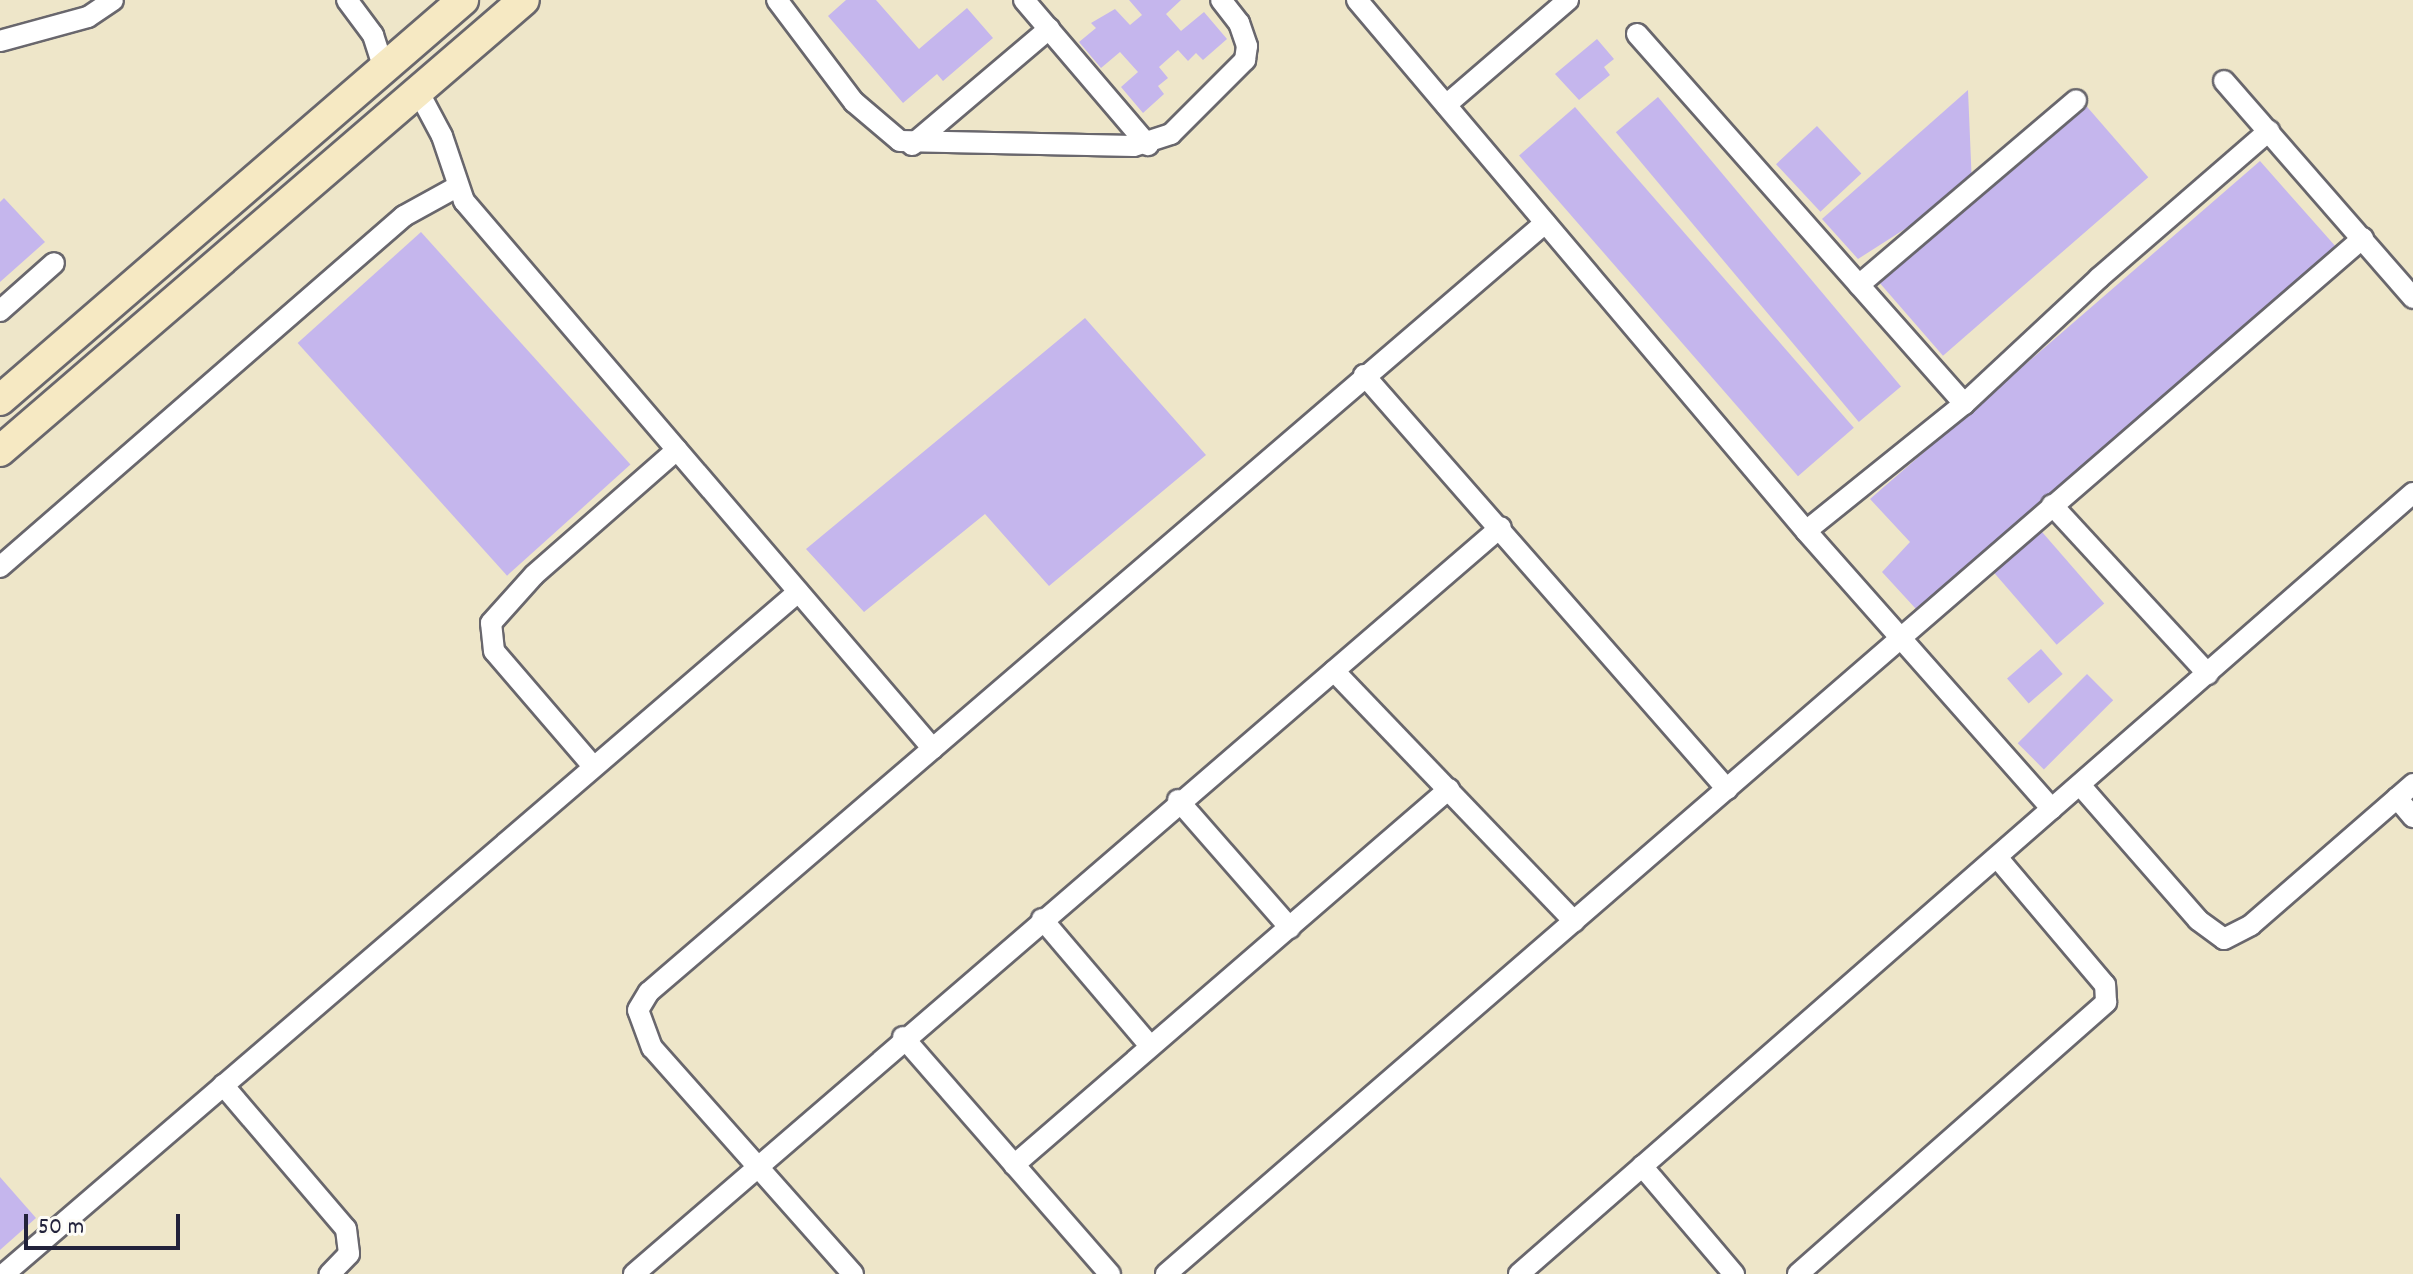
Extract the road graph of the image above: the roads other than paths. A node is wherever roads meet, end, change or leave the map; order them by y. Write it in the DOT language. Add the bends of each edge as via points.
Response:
graph roads {
  1 [pos="113,0"];
  2 [pos="347,0"];
  3 [pos="463,0"];
  4 [pos="524,0"];
  5 [pos="777,0"];
  6 [pos="1024,0"];
  7 [pos="1221,0"];
  8 [pos="1357,0"];
  9 [pos="1568,0"];
  10 [pos="1049,29"];
  11 [pos="1637,34"];
  12 [pos="0,41"];
  13 [pos="384,68"];
  14 [pos="2224,81"];
  15 [pos="418,91"];
  16 [pos="2076,100"];
  17 [pos="1446,105"];
  18 [pos="2269,131"];
  19 [pos="912,145"];
  20 [pos="1148,145"];
  21 [pos="455,188"];
  22 [pos="1545,223"];
  23 [pos="2363,238"];
  24 [pos="54,263"];
  25 [pos="1859,285"];
  26 [pos="2413,298"];
  27 [pos="0,311"];
  28 [pos="1364,375"];
  29 [pos="0,400"];
  30 [pos="1964,404"];
  31 [pos="677,450"];
  32 [pos="0,451"];
  33 [pos="2413,493"];
  34 [pos="2052,505"];
  35 [pos="1501,527"];
  36 [pos="1806,531"];
  37 [pos="0,567"];
  38 [pos="798,592"];
  39 [pos="1900,636"];
  40 [pos="1334,671"];
  41 [pos="2208,674"];
  42 [pos="933,749"];
  43 [pos="592,765"];
  44 [pos="2413,784"];
  45 [pos="2080,785"];
  46 [pos="1449,789"];
  47 [pos="1727,789"];
  48 [pos="2397,798"];
  49 [pos="1178,800"];
  50 [pos="2052,809"];
  51 [pos="2413,817"];
  52 [pos="1997,857"];
  53 [pos="1042,919"];
  54 [pos="1574,921"];
  55 [pos="1290,928"];
  56 [pos="903,1037"];
  57 [pos="1150,1046"];
  58 [pos="223,1085"];
  59 [pos="1014,1165"];
  60 [pos="761,1166"];
  61 [pos="1642,1166"];
  62 [pos="4,1274"];
  63 [pos="330,1274"];
  64 [pos="634,1274"];
  65 [pos="853,1274"];
  66 [pos="1110,1274"];
  67 [pos="1166,1274"];
  68 [pos="1519,1274"];
  69 [pos="1734,1274"];
  70 [pos="1798,1274"];
  1 -- 12 [label="street" via="88,17"];
  2 -- 13 [label="street" via="373,35"];
  3 -- 13 [label="street"];
  4 -- 15 [label="street"];
  5 -- 19 [label="street" via="854,102 889,135"];
  6 -- 10 [label="street"];
  7 -- 20 [label="street" via="1239,23 1245,60 1192,116"];
  8 -- 17 [label="street"];
  9 -- 17 [label="street"];
  10 -- 19 [label="street"];
  10 -- 20 [label="street"];
  11 -- 25 [label="street"];
  13 -- 29 [label="street"];
  14 -- 18 [label="street"];
  15 -- 21 [label="street" via="442,136"];
  15 -- 32 [label="street"];
  16 -- 25 [label="street"];
  17 -- 22 [label="street"];
  18 -- 23 [label="street"];
  18 -- 30 [label="street"];
  19 -- 20 [label="street"];
  21 -- 31 [label="street"];
  21 -- 37 [label="street" via="404,216"];
  22 -- 28 [label="street"];
  22 -- 36 [label="street"];
  23 -- 26 [label="street"];
  23 -- 34 [label="street"];
  24 -- 27 [label="street"];
  25 -- 30 [label="street"];
  28 -- 35 [label="street"];
  28 -- 42 [label="street"];
  30 -- 36 [label="street"];
  31 -- 38 [label="street"];
  31 -- 43 [label="street" via="534,575 491,623 494,651"];
  33 -- 41 [label="street"];
  34 -- 39 [label="street"];
  34 -- 41 [label="street"];
  35 -- 40 [label="street"];
  35 -- 47 [label="street"];
  36 -- 39 [label="street"];
  38 -- 42 [label="street"];
  38 -- 43 [label="street"];
  39 -- 47 [label="street"];
  39 -- 50 [label="street"];
  40 -- 46 [label="street"];
  40 -- 49 [label="street"];
  41 -- 45 [label="street"];
  42 -- 60 [label="street" via="664,976 638,1010 652,1048"];
  43 -- 58 [label="street"];
  44 -- 48 [label="street"];
  45 -- 48 [label="street" via="2203,926 2224,939 2251,925"];
  45 -- 50 [label="street"];
  46 -- 54 [label="street"];
  46 -- 55 [label="street"];
  47 -- 54 [label="street"];
  48 -- 51 [label="street"];
  49 -- 53 [label="street"];
  49 -- 55 [label="street"];
  50 -- 52 [label="street"];
  52 -- 61 [label="street"];
  52 -- 70 [label="street" via="2105,985 2106,1002"];
  53 -- 56 [label="street"];
  53 -- 57 [label="street"];
  54 -- 67 [label="street"];
  55 -- 57 [label="street"];
  56 -- 59 [label="street"];
  56 -- 60 [label="street"];
  57 -- 59 [label="street"];
  58 -- 62 [label="street"];
  58 -- 63 [label="street" via="346,1229 349,1254"];
  59 -- 66 [label="street"];
  60 -- 64 [label="street"];
  60 -- 65 [label="street"];
  61 -- 68 [label="street"];
  61 -- 69 [label="street"];
}
